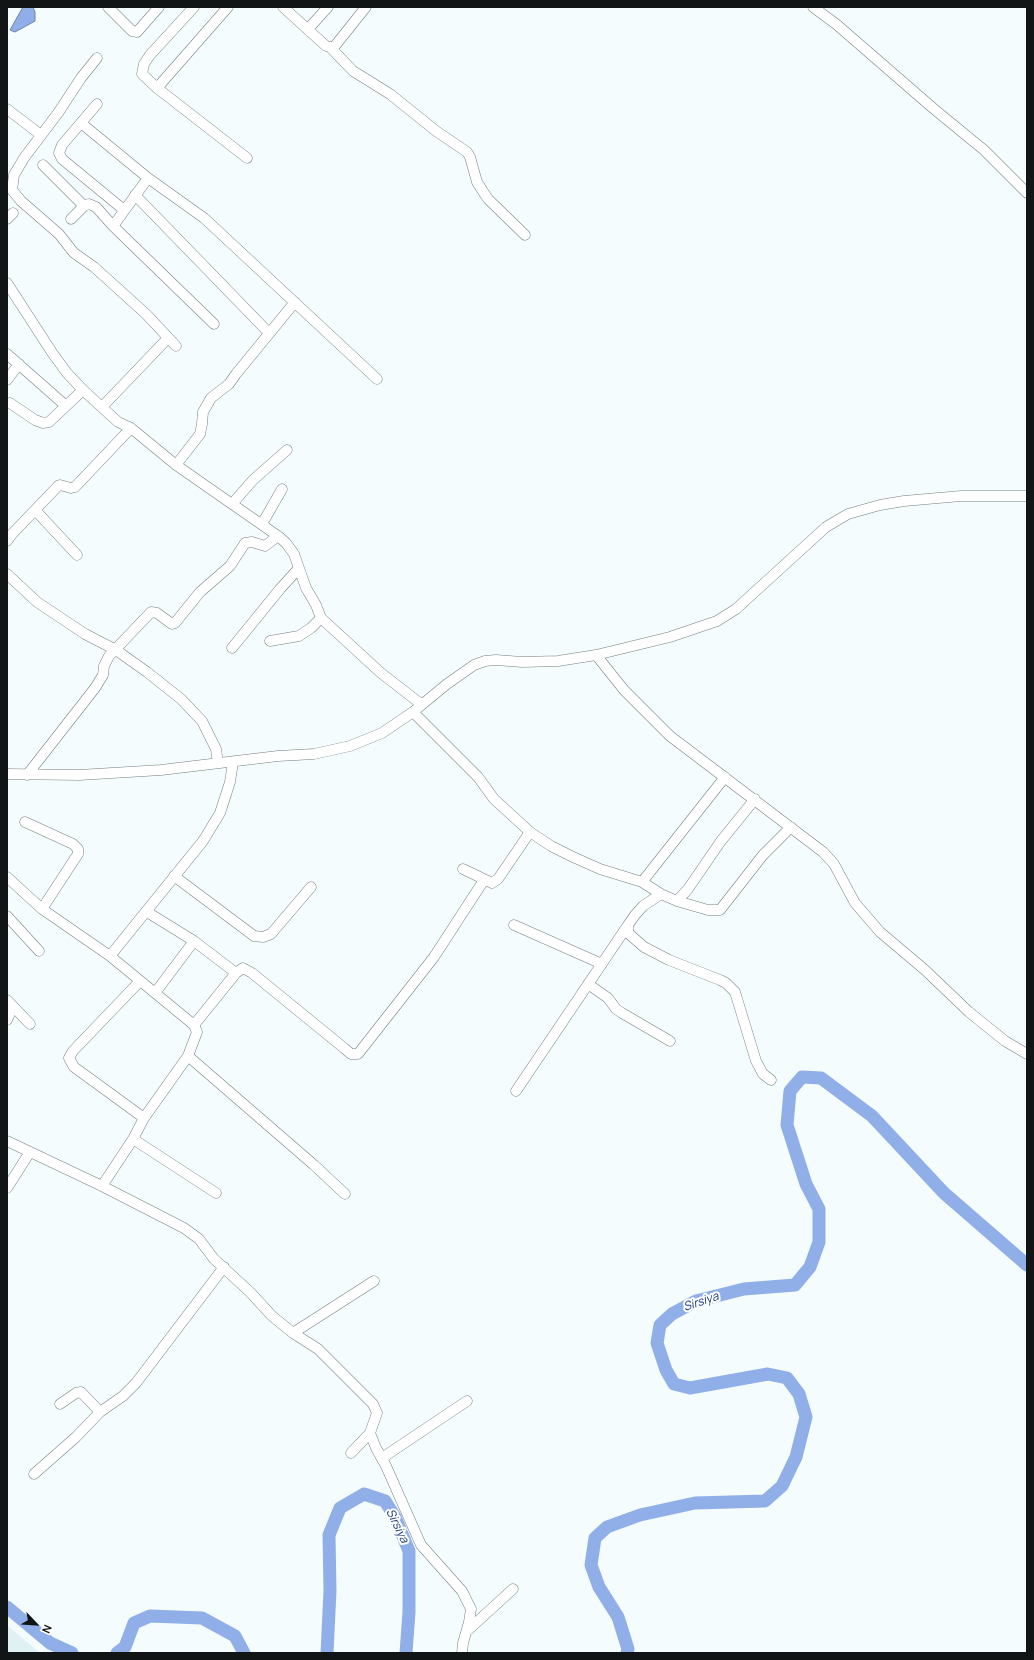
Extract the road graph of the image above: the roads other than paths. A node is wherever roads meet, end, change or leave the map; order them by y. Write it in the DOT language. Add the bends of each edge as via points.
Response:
graph roads {
  1 [pos="108,7"];
  2 [pos="159,7"];
  3 [pos="194,7"];
  4 [pos="228,7"];
  5 [pos="283,7"];
  6 [pos="328,7"];
  7 [pos="366,7"];
  8 [pos="813,7"];
  9 [pos="308,29"];
  10 [pos="330,47"];
  11 [pos="96,58"];
  12 [pos="157,88"];
  13 [pos="97,104"];
  14 [pos="7,109"];
  15 [pos="81,123"];
  16 [pos="41,135"];
  17 [pos="247,158"];
  18 [pos="43,165"];
  19 [pos="148,178"];
  20 [pos="1027,193"];
  21 [pos="135,195"];
  22 [pos="84,206"];
  23 [pos="124,210"];
  24 [pos="71,219"];
  25 [pos="113,226"];
  26 [pos="525,235"];
  27 [pos="9,290"];
  28 [pos="296,302"];
  29 [pos="214,324"];
  30 [pos="269,334"];
  31 [pos="168,338"];
  32 [pos="176,346"];
  33 [pos="7,354"];
  34 [pos="18,364"];
  35 [pos="377,379"];
  36 [pos="7,380"];
  37 [pos="83,390"];
  38 [pos="10,404"];
  39 [pos="66,406"];
  40 [pos="102,407"];
  41 [pos="131,428"];
  42 [pos="287,450"];
  43 [pos="176,465"];
  44 [pos="282,489"];
  45 [pos="1027,496"];
  46 [pos="232,504"];
  47 [pos="35,510"];
  48 [pos="262,524"];
  49 [pos="278,536"];
  50 [pos="7,541"];
  51 [pos="76,555"];
  52 [pos="299,568"];
  53 [pos="7,574"];
  54 [pos="321,618"];
  55 [pos="270,641"];
  56 [pos="232,648"];
  57 [pos="116,650"];
  58 [pos="596,655"];
  59 [pos="421,704"];
  60 [pos="412,712"];
  61 [pos="234,762"];
  62 [pos="218,764"];
  63 [pos="7,774"];
  64 [pos="26,775"];
  65 [pos="725,777"];
  66 [pos="755,799"];
  67 [pos="25,822"];
  68 [pos="791,827"];
  69 [pos="530,832"];
  70 [pos="463,869"];
  71 [pos="174,876"];
  72 [pos="7,877"];
  73 [pos="484,880"];
  74 [pos="642,882"];
  75 [pos="311,887"];
  76 [pos="661,894"];
  77 [pos="677,901"];
  78 [pos="42,908"];
  79 [pos="147,912"];
  80 [pos="7,916"];
  81 [pos="514,925"];
  82 [pos="628,925"];
  83 [pos="194,941"];
  84 [pos="39,951"];
  85 [pos="110,956"];
  86 [pos="602,964"];
  87 [pos="236,973"];
  88 [pos="140,982"];
  89 [pos="588,984"];
  90 [pos="155,993"];
  91 [pos="10,1003"];
  92 [pos="7,1020"];
  93 [pos="30,1024"];
  94 [pos="194,1025"];
  95 [pos="670,1041"];
  96 [pos="1027,1054"];
  97 [pos="188,1056"];
  98 [pos="771,1080"];
  99 [pos="516,1091"];
  100 [pos="144,1118"];
  101 [pos="133,1139"];
  102 [pos="7,1141"];
  103 [pos="30,1152"];
  104 [pos="102,1186"];
  105 [pos="7,1188"];
  106 [pos="216,1193"];
  107 [pos="345,1194"];
  108 [pos="224,1267"];
  109 [pos="374,1281"];
  110 [pos="293,1333"];
  111 [pos="467,1401"];
  112 [pos="60,1404"];
  113 [pos="100,1412"];
  114 [pos="370,1433"];
  115 [pos="351,1453"];
  116 [pos="382,1458"];
  117 [pos="34,1474"];
  118 [pos="513,1588"];
  119 [pos="467,1631"];
  120 [pos="462,1653"];
  1 -- 2 [label="street" via="132,31 137,32"];
  3 -- 12 [label="street" via="144,64 142,74"];
  4 -- 12 [label="street"];
  5 -- 9 [label="street"];
  6 -- 9 [label="street"];
  7 -- 10 [label="street" via="334,47"];
  8 -- 20 [label="street" via="984,150"];
  9 -- 10 [label="street"];
  10 -- 26 [label="street" via="353,71 390,94 467,152 478,182 488,199"];
  11 -- 16 [label="street"];
  12 -- 17 [label="street"];
  13 -- 15 [label="street"];
  14 -- 16 [label="street"];
  15 -- 19 [label="street"];
  15 -- 23 [label="street" via="62,145 59,152 62,159"];
  16 -- 31 [label="street" via="14,175 12,190 59,234 74,253 94,267 146,314"];
  18 -- 22 [label="street"];
  19 -- 21 [label="street"];
  19 -- 28 [label="street" via="204,218"];
  21 -- 23 [label="street"];
  21 -- 30 [label="street"];
  22 -- 24 [label="street"];
  22 -- 25 [label="street" via="89,204 96,207"];
  23 -- 25 [label="street"];
  25 -- 29 [label="street"];
  27 -- 37 [label="street" via="67,373"];
  28 -- 30 [label="street"];
  28 -- 35 [label="street"];
  30 -- 43 [label="street" via="229,384 210,398 202,412 200,434"];
  31 -- 32 [label="street"];
  31 -- 40 [label="street"];
  33 -- 34 [label="street"];
  34 -- 36 [label="street"];
  34 -- 39 [label="street"];
  37 -- 39 [label="street"];
  37 -- 40 [label="street"];
  38 -- 39 [label="street" via="43,423 50,422"];
  40 -- 41 [label="street" via="118,422"];
  41 -- 43 [label="street"];
  41 -- 47 [label="street" via="75,487 60,485"];
  42 -- 46 [label="street" via="253,480"];
  43 -- 46 [label="street"];
  44 -- 48 [label="street"];
  45 -- 58 [label="street" via="962,496 904,501 848,514 826,526 736,609 717,620 670,637"];
  46 -- 48 [label="street"];
  47 -- 50 [label="street"];
  47 -- 51 [label="street"];
  48 -- 49 [label="street"];
  49 -- 52 [label="street" via="294,554"];
  49 -- 57 [label="street" via="265,546 246,543 230,566 200,592 175,623 172,624 158,613 151,612"];
  52 -- 54 [label="street"];
  52 -- 56 [label="street"];
  53 -- 57 [label="street" via="37,602 85,634"];
  54 -- 55 [label="street" via="299,636"];
  54 -- 59 [label="street" via="381,673"];
  57 -- 62 [label="street" via="148,672 193,710 202,721 216,749"];
  57 -- 64 [label="street" via="109,656 103,675 95,688"];
  58 -- 59 [label="street" via="558,661 485,661 474,665"];
  58 -- 65 [label="street" via="624,690 670,736"];
  59 -- 60 [label="street"];
  60 -- 61 [label="street" via="382,733 350,746 314,754"];
  60 -- 69 [label="street" via="478,777 494,799"];
  61 -- 62 [label="street"];
  61 -- 71 [label="street" via="220,813 203,841"];
  62 -- 64 [label="street" via="79,775"];
  63 -- 64 [label="street"];
  65 -- 66 [label="street"];
  65 -- 74 [label="street"];
  66 -- 68 [label="street"];
  66 -- 77 [label="street"];
  67 -- 78 [label="street" via="73,844 78,849 78,854"];
  68 -- 77 [label="street" via="763,855 720,910 708,910"];
  68 -- 96 [label="street" via="824,852 834,864 855,903 880,932 1005,1042"];
  69 -- 73 [label="street" via="498,879 492,883"];
  69 -- 74 [label="street" via="573,857"];
  70 -- 73 [label="street"];
  71 -- 75 [label="street" via="254,936 263,937 271,934"];
  71 -- 79 [label="street"];
  72 -- 78 [label="street"];
  73 -- 87 [label="street" via="434,957 358,1054 351,1054 252,973 243,968"];
  74 -- 76 [label="street"];
  76 -- 77 [label="street"];
  76 -- 82 [label="street" via="643,906"];
  78 -- 85 [label="street"];
  79 -- 83 [label="street"];
  79 -- 85 [label="street"];
  80 -- 84 [label="street"];
  81 -- 86 [label="street"];
  82 -- 86 [label="street"];
  82 -- 98 [label="street" via="628,933 644,947 720,980 735,992 756,1061 763,1074"];
  83 -- 87 [label="street"];
  83 -- 90 [label="street"];
  85 -- 88 [label="street"];
  86 -- 89 [label="street"];
  87 -- 94 [label="street"];
  88 -- 90 [label="street"];
  88 -- 100 [label="street" via="69,1058 74,1067"];
  89 -- 95 [label="street" via="608,998 616,1009"];
  89 -- 99 [label="street"];
  90 -- 94 [label="street"];
  91 -- 92 [label="street"];
  91 -- 93 [label="street"];
  94 -- 97 [label="street" via="198,1032"];
  97 -- 100 [label="street"];
  97 -- 107 [label="street"];
  100 -- 101 [label="street"];
  101 -- 104 [label="street"];
  101 -- 106 [label="street"];
  102 -- 103 [label="street"];
  103 -- 104 [label="street"];
  103 -- 105 [label="street"];
  104 -- 108 [label="street" via="184,1228 199,1239 214,1259"];
  108 -- 110 [label="street" via="272,1316"];
  108 -- 113 [label="street" via="136,1383"];
  109 -- 110 [label="street"];
  110 -- 114 [label="street" via="318,1349 373,1404 377,1413"];
  111 -- 116 [label="street"];
  112 -- 113 [label="street" via="81,1392"];
  113 -- 117 [label="street"];
  114 -- 115 [label="street"];
  114 -- 116 [label="street"];
  116 -- 119 [label="street" via="421,1545 462,1591 471,1609"];
  118 -- 119 [label="street"];
  119 -- 120 [label="street"];
}
